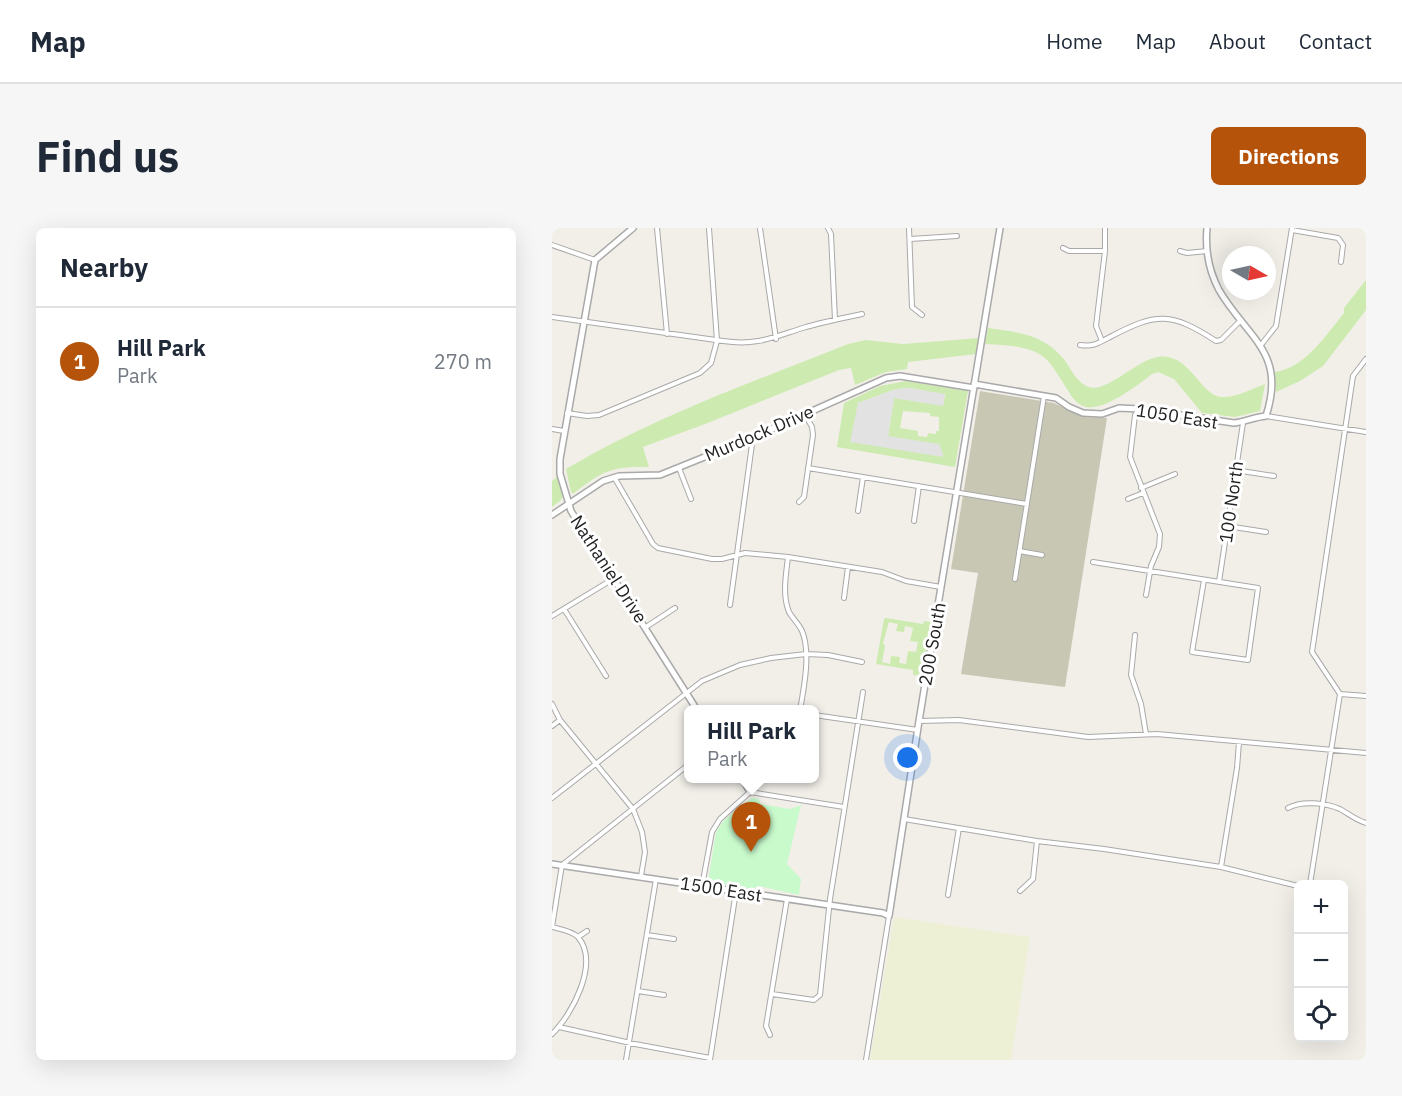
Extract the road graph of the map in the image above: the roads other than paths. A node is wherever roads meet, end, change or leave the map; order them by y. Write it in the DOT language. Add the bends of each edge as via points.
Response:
graph roads {
  1 [pos="633,228"];
  2 [pos="657,228"];
  3 [pos="709,228"];
  4 [pos="760,228"];
  5 [pos="828,228"];
  6 [pos="909,228"];
  7 [pos="1000,228"];
  8 [pos="1105,228"];
  9 [pos="1207,228"];
  10 [pos="1292,229"];
  11 [pos="957,236"];
  12 [pos="910,239"];
  13 [pos="552,245"];
  14 [pos="1063,248"];
  15 [pos="1105,251"];
  16 [pos="1207,251"];
  17 [pos="1180,252"];
  18 [pos="595,260"];
  19 [pos="1341,262"];
  20 [pos="862,314"];
  21 [pos="922,315"];
  22 [pos="552,317"];
  23 [pos="1241,319"];
  24 [pos="836,320"];
  25 [pos="584,322"];
  26 [pos="667,334"];
  27 [pos="776,339"];
  28 [pos="717,341"];
  29 [pos="1102,341"];
  30 [pos="1080,345"];
  31 [pos="1261,345"];
  32 [pos="1366,359"];
  33 [pos="974,386"];
  34 [pos="1044,396"];
  35 [pos="1139,409"];
  36 [pos="567,413"];
  37 [pos="805,414"];
  38 [pos="1266,416"];
  39 [pos="1243,423"];
  40 [pos="552,429"];
  41 [pos="1346,429"];
  42 [pos="564,431"];
  43 [pos="1366,432"];
  44 [pos="753,436"];
  45 [pos="678,468"];
  46 [pos="808,468"];
  47 [pos="1235,470"];
  48 [pos="1175,474"];
  49 [pos="1274,476"];
  50 [pos="614,477"];
  51 [pos="863,477"];
  52 [pos="919,486"];
  53 [pos="1142,490"];
  54 [pos="957,492"];
  55 [pos="690,499"];
  56 [pos="1128,499"];
  57 [pos="799,502"];
  58 [pos="568,503"];
  59 [pos="1027,504"];
  60 [pos="858,511"];
  61 [pos="552,515"];
  62 [pos="914,521"];
  63 [pos="1227,526"];
  64 [pos="1266,532"];
  65 [pos="1019,551"];
  66 [pos="738,555"];
  67 [pos="1042,555"];
  68 [pos="789,557"];
  69 [pos="1093,562"];
  70 [pos="848,567"];
  71 [pos="1150,571"];
  72 [pos="613,579"];
  73 [pos="1015,579"];
  74 [pos="1203,580"];
  75 [pos="1219,582"];
  76 [pos="942,588"];
  77 [pos="1146,596"];
  78 [pos="844,598"];
  79 [pos="730,605"];
  80 [pos="675,608"];
  81 [pos="564,609"];
  82 [pos="552,616"];
  83 [pos="646,627"];
  84 [pos="1134,635"];
  85 [pos="806,654"];
  86 [pos="862,662"];
  87 [pos="606,676"];
  88 [pos="686,692"];
  89 [pos="863,692"];
  90 [pos="1340,694"];
  91 [pos="1366,696"];
  92 [pos="552,704"];
  93 [pos="694,705"];
  94 [pos="801,705"];
  95 [pos="819,716"];
  96 [pos="560,720"];
  97 [pos="858,720"];
  98 [pos="919,721"];
  99 [pos="552,726"];
  100 [pos="918,730"];
  101 [pos="1146,734"];
  102 [pos="1239,742"];
  103 [pos="1332,750"];
  104 [pos="1366,753"];
  105 [pos="595,763"];
  106 [pos="684,768"];
  107 [pos="745,783"];
  108 [pos="750,792"];
  109 [pos="552,798"];
  110 [pos="1322,804"];
  111 [pos="844,807"];
  112 [pos="1288,808"];
  113 [pos="633,809"];
  114 [pos="904,819"];
  115 [pos="1366,824"];
  116 [pos="959,828"];
  117 [pos="1037,841"];
  118 [pos="552,864"];
  119 [pos="562,865"];
  120 [pos="1221,867"];
  121 [pos="641,876"];
  122 [pos="657,879"];
  123 [pos="1311,880"];
  124 [pos="1294,885"];
  125 [pos="702,886"];
  126 [pos="735,891"];
  127 [pos="1020,891"];
  128 [pos="948,895"];
  129 [pos="786,900"];
  130 [pos="830,906"];
  131 [pos="889,916"];
  132 [pos="552,927"];
  133 [pos="587,931"];
  134 [pos="647,935"];
  135 [pos="578,937"];
  136 [pos="674,939"];
  137 [pos="638,991"];
  138 [pos="772,994"];
  139 [pos="664,995"];
  140 [pos="559,1027"];
  141 [pos="552,1034"];
  142 [pos="770,1035"];
  143 [pos="629,1042"];
  144 [pos="710,1059"];
  145 [pos="626,1060"];
  146 [pos="866,1060"];
  1 -- 18 [label="street"];
  2 -- 26 [label="street"];
  3 -- 28 [label="street"];
  4 -- 27 [label="street"];
  5 -- 24 [label="street"];
  6 -- 12 [label="street"];
  7 -- 33 [label="street, 200 South"];
  8 -- 15 [label="street"];
  9 -- 16 [label="street"];
  10 -- 19 [label="street" via="1338,238 1343,245"];
  10 -- 31 [label="street" via="1276,326"];
  11 -- 12 [label="street"];
  12 -- 21 [label="street" via="912,307"];
  13 -- 18 [label="street"];
  14 -- 15 [label="street"];
  15 -- 29 [label="street" via="1096,319"];
  16 -- 17 [label="street"];
  16 -- 23 [label="street" via="1215,282"];
  18 -- 25 [label="street, Nathaniel Drive"];
  20 -- 24 [label="street"];
  22 -- 25 [label="street"];
  23 -- 29 [label="street" via="1216,341 1196,327 1159,318"];
  23 -- 31 [label="street"];
  24 -- 27 [label="street"];
  25 -- 26 [label="street"];
  25 -- 36 [label="street, Nathaniel Drive"];
  26 -- 28 [label="street"];
  27 -- 28 [label="street" via="749,343"];
  28 -- 36 [label="street" via="711,363 700,373 599,415"];
  29 -- 30 [label="street" via="1091,347"];
  31 -- 38 [label="street" via="1271,374"];
  32 -- 41 [label="street" via="1353,376"];
  33 -- 34 [label="street, 1050 East"];
  33 -- 37 [label="street, Murdock Drive" via="900,376 886,378"];
  33 -- 54 [label="street, 200 South"];
  34 -- 35 [label="street, 1050 East" via="1083,413"];
  34 -- 59 [label="street"];
  35 -- 39 [label="street, 1050 East"];
  35 -- 53 [label="street" via="1130,457"];
  36 -- 42 [label="street, Nathaniel Drive"];
  37 -- 44 [label="street, Murdock Drive"];
  37 -- 46 [label="street" via="813,435"];
  38 -- 39 [label="street"];
  38 -- 41 [label="street"];
  39 -- 47 [label="street, 100 North"];
  40 -- 42 [label="street"];
  41 -- 43 [label="street"];
  41 -- 90 [label="street" via="1312,652"];
  42 -- 58 [label="street, Nathaniel Drive" via="560,474"];
  44 -- 45 [label="street, Murdock Drive"];
  44 -- 66 [label="street"];
  45 -- 50 [label="street, Murdock Drive" via="660,475"];
  45 -- 55 [label="street"];
  46 -- 51 [label="street"];
  46 -- 57 [label="street" via="804,497"];
  47 -- 49 [label="street"];
  47 -- 63 [label="street, 100 North"];
  48 -- 53 [label="street"];
  50 -- 58 [label="street, Murdock Drive"];
  50 -- 66 [label="street" via="658,548 712,559"];
  51 -- 52 [label="street"];
  51 -- 60 [label="street"];
  52 -- 54 [label="street"];
  52 -- 62 [label="street"];
  53 -- 56 [label="street"];
  53 -- 71 [label="street" via="1160,534"];
  54 -- 59 [label="street"];
  54 -- 76 [label="street, 200 South"];
  58 -- 61 [label="street, Murdock Drive"];
  58 -- 72 [label="street, Nathaniel Drive"];
  59 -- 65 [label="street"];
  63 -- 64 [label="street"];
  63 -- 75 [label="street, 100 North"];
  65 -- 67 [label="street"];
  65 -- 73 [label="street"];
  66 -- 68 [label="street"];
  66 -- 79 [label="street"];
  68 -- 70 [label="street"];
  68 -- 85 [label="street" via="785,599 802,632"];
  69 -- 71 [label="street"];
  70 -- 76 [label="street"];
  70 -- 78 [label="street"];
  71 -- 74 [label="street"];
  71 -- 77 [label="street"];
  72 -- 81 [label="street"];
  72 -- 83 [label="street, Nathaniel Drive"];
  74 -- 75 [label="street"];
  74 -- 75 [label="street" via="1192,652 1248,660 1258,588"];
  76 -- 98 [label="street, 200 South"];
  80 -- 83 [label="street"];
  81 -- 82 [label="street"];
  81 -- 87 [label="street"];
  83 -- 88 [label="street, Nathaniel Drive"];
  84 -- 101 [label="street" via="1131,675"];
  85 -- 86 [label="street"];
  85 -- 88 [label="street" via="740,665"];
  85 -- 94 [label="street"];
  88 -- 93 [label="street, Nathaniel Drive"];
  88 -- 105 [label="street"];
  89 -- 97 [label="street"];
  90 -- 91 [label="street"];
  90 -- 103 [label="street"];
  92 -- 96 [label="street"];
  95 -- 97 [label="street"];
  96 -- 99 [label="street"];
  96 -- 105 [label="street"];
  97 -- 100 [label="street"];
  97 -- 111 [label="street"];
  98 -- 100 [label="street, 200 South"];
  98 -- 101 [label="street" via="959,720 1088,737"];
  100 -- 114 [label="street, 200 South"];
  101 -- 102 [label="street"];
  102 -- 103 [label="street"];
  102 -- 120 [label="street"];
  103 -- 104 [label="street"];
  103 -- 110 [label="street"];
  105 -- 109 [label="street"];
  105 -- 113 [label="street"];
  106 -- 113 [label="street"];
  107 -- 108 [label="street"];
  108 -- 111 [label="street"];
  108 -- 125 [label="street" via="720,819 712,832"];
  110 -- 112 [label="street" via="1295,804"];
  110 -- 115 [label="street"];
  110 -- 123 [label="street"];
  111 -- 130 [label="street"];
  113 -- 119 [label="street"];
  113 -- 121 [label="street" via="645,852"];
  114 -- 116 [label="street"];
  114 -- 131 [label="street, 200 South"];
  116 -- 117 [label="street"];
  116 -- 128 [label="street"];
  117 -- 120 [label="street"];
  117 -- 127 [label="street" via="1033,879"];
  118 -- 119 [label="street, 1500 East"];
  119 -- 121 [label="street, 1500 East"];
  119 -- 132 [label="street"];
  120 -- 124 [label="street"];
  121 -- 122 [label="street, 1500 East"];
  122 -- 125 [label="street, 1500 East"];
  122 -- 134 [label="street"];
  125 -- 126 [label="street, 1500 East"];
  126 -- 129 [label="street, 1500 East"];
  126 -- 144 [label="street"];
  129 -- 130 [label="street, 1500 East"];
  129 -- 138 [label="street"];
  130 -- 131 [label="street, 1500 East"];
  130 -- 138 [label="street" via="820,995 814,1000"];
  131 -- 146 [label="street, 200 South"];
  132 -- 135 [label="street"];
  133 -- 135 [label="street"];
  134 -- 136 [label="street"];
  134 -- 137 [label="street"];
  135 -- 140 [label="street" via="586,956 584,979 572,1009"];
  137 -- 139 [label="street"];
  137 -- 143 [label="street"];
  138 -- 142 [label="street" via="766,1026"];
  140 -- 141 [label="street"];
  140 -- 143 [label="street"];
  143 -- 144 [label="street"];
  143 -- 145 [label="street"];
}
